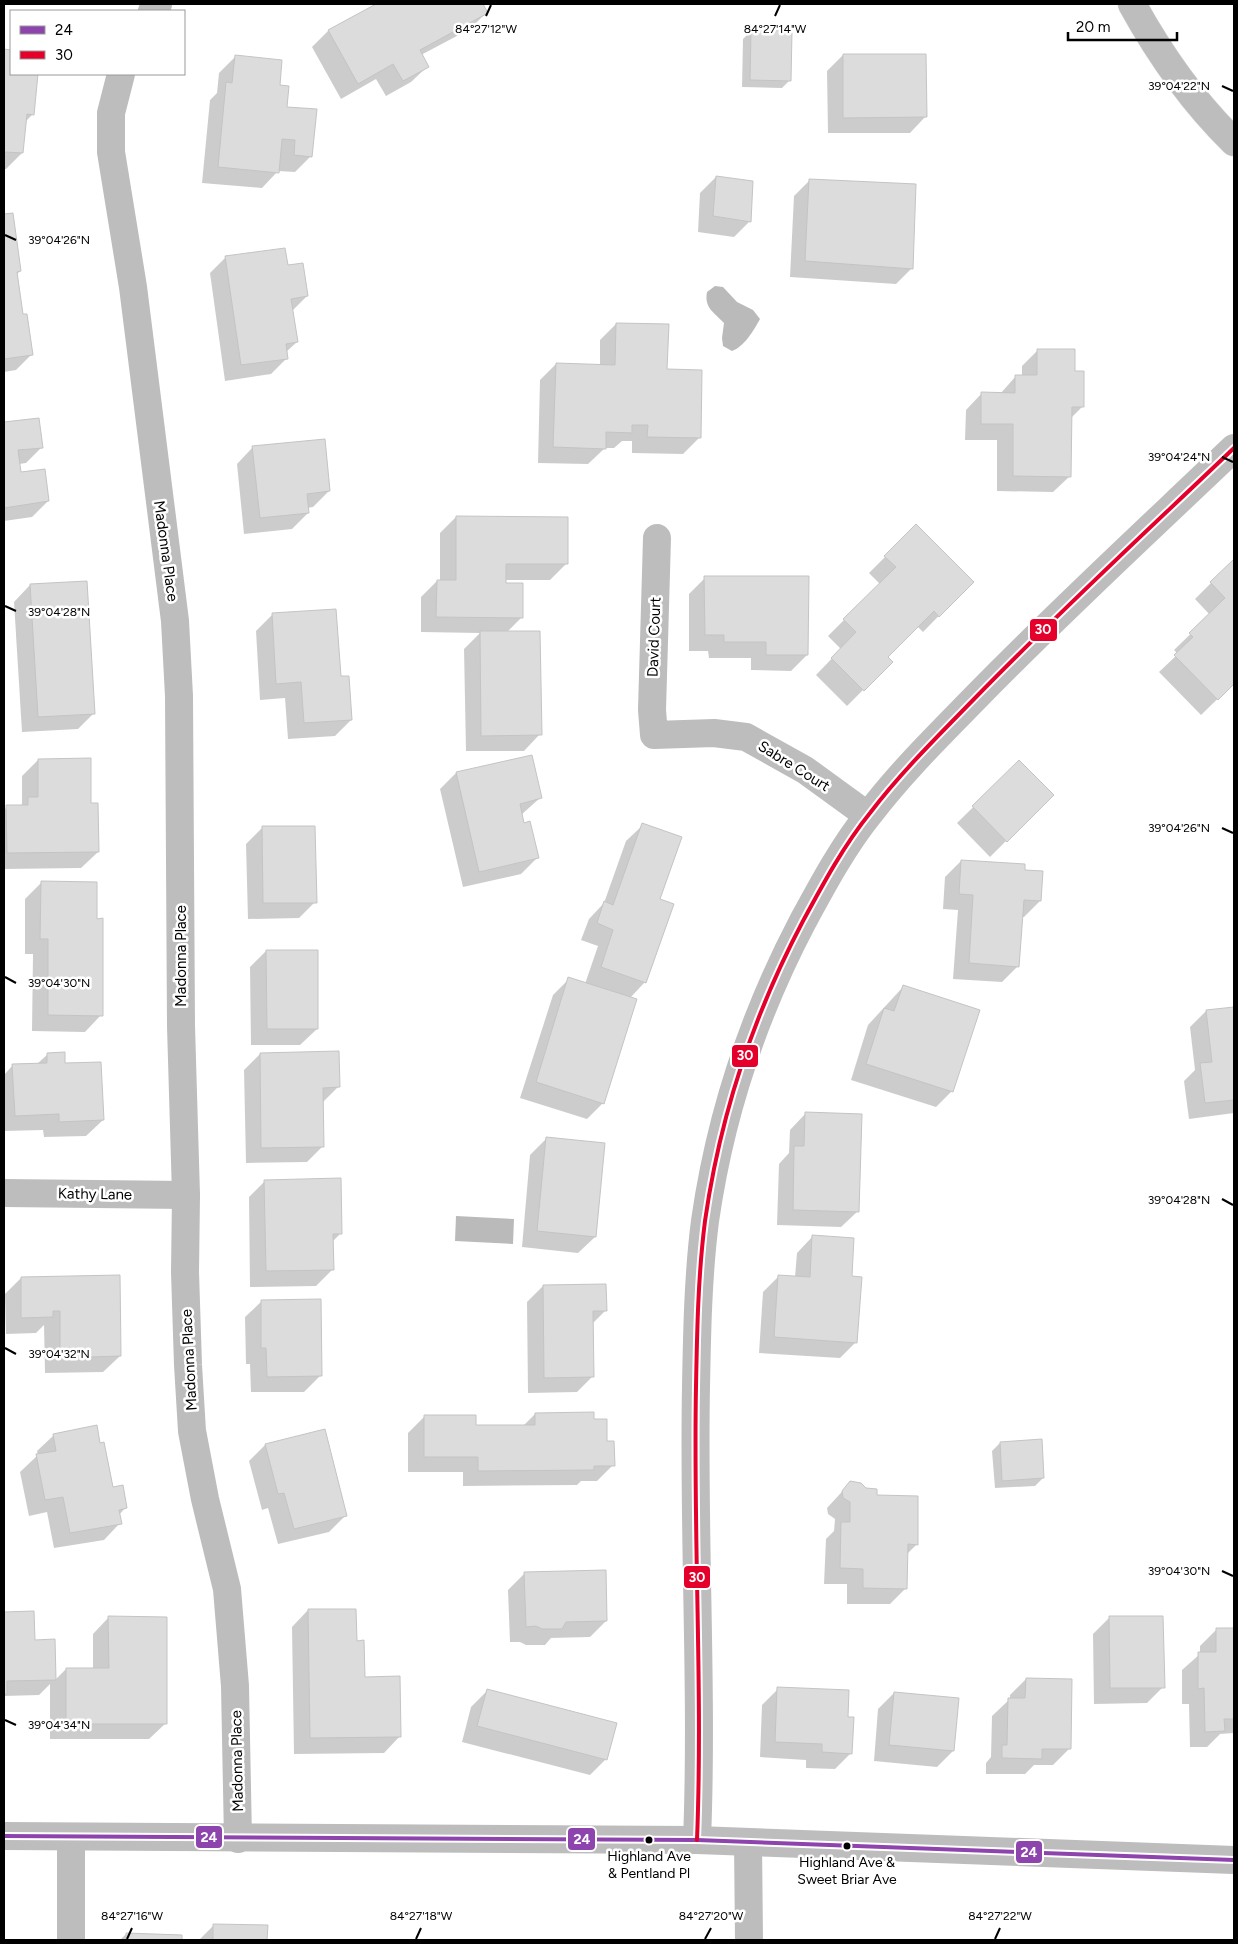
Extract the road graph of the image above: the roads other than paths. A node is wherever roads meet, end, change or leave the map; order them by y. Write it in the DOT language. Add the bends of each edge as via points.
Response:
graph roads {
  1 [pos="1132,4"];
  2 [pos="121,75"];
  3 [pos="1234,142"];
  4 [pos="1234,448"];
  5 [pos="657,538"];
  6 [pos="654,735"];
  7 [pos="867,816"];
  8 [pos="4,1193"];
  9 [pos="186,1195"];
  10 [pos="4,1836"];
  11 [pos="71,1838"];
  12 [pos="238,1839"];
  13 [pos="697,1840"];
  14 [pos="748,1842"];
  15 [pos="1234,1860"];
  16 [pos="71,1940"];
  17 [pos="749,1940"];
  1 -- 3 [label="street" via="1156,47 1192,97"];
  2 -- 9 [label="street, Madonna Place" via="111,112 111,152 133,287 175,621 179,696 181,1026"];
  4 -- 7 [label="street" via="1028,645 912,763"];
  5 -- 6 [label="street, David Court"];
  6 -- 7 [label="street, Sabre Court" via="714,733 746,737 805,770"];
  7 -- 13 [label="street" via="826,879 770,988 727,1115 705,1222 698,1296 695,1423"];
  8 -- 9 [label="street, Kathy Lane"];
  9 -- 12 [label="street, Madonna Place" via="185,1272 192,1430 227,1589 235,1686"];
  10 -- 11 [label="street"];
  11 -- 12 [label="street"];
  11 -- 16 [label="street"];
  12 -- 13 [label="street"];
  13 -- 14 [label="street"];
  14 -- 15 [label="street"];
  14 -- 17 [label="street"];
}
